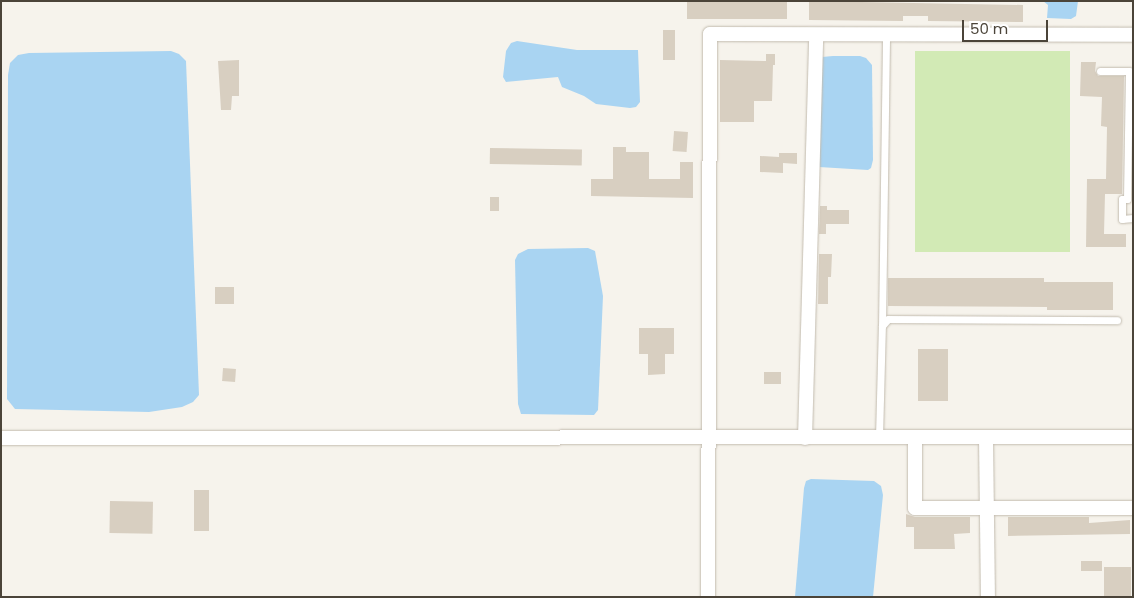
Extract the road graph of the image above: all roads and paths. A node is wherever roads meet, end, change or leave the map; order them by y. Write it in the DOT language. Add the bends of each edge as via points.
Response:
graph roads {
  1 [pos="816,35"];
  2 [pos="886,35"];
  3 [pos="1133,35"];
  4 [pos="1100,71"];
  5 [pos="1130,178"];
  6 [pos="1133,218"];
  7 [pos="1117,320"];
  8 [pos="882,326"];
  9 [pos="879,437"];
  10 [pos="1133,437"];
  11 [pos="1,438"];
  12 [pos="708,438"];
  13 [pos="805,438"];
  14 [pos="915,438"];
  15 [pos="986,438"];
  16 [pos="987,508"];
  17 [pos="1133,508"];
  18 [pos="708,597"];
  19 [pos="988,597"];
  1 -- 2 [label="street"];
  1 -- 12 [label="street" via="710,34"];
  1 -- 13 [label="street"];
  2 -- 3 [label="street"];
  2 -- 8 [label="lane"];
  4 -- 5 [label="lane" via="1129,71"];
  5 -- 6 [label="lane" via="1127,199 1122,199 1122,219"];
  7 -- 8 [label="lane" via="892,319"];
  8 -- 9 [label="lane"];
  9 -- 13 [label="street"];
  9 -- 14 [label="street"];
  10 -- 15 [label="street"];
  11 -- 12 [label="street"];
  12 -- 13 [label="street"];
  12 -- 18 [label="street"];
  14 -- 15 [label="street"];
  14 -- 16 [label="street" via="915,508"];
  15 -- 16 [label="street"];
  16 -- 17 [label="street"];
  16 -- 19 [label="street"];
}
